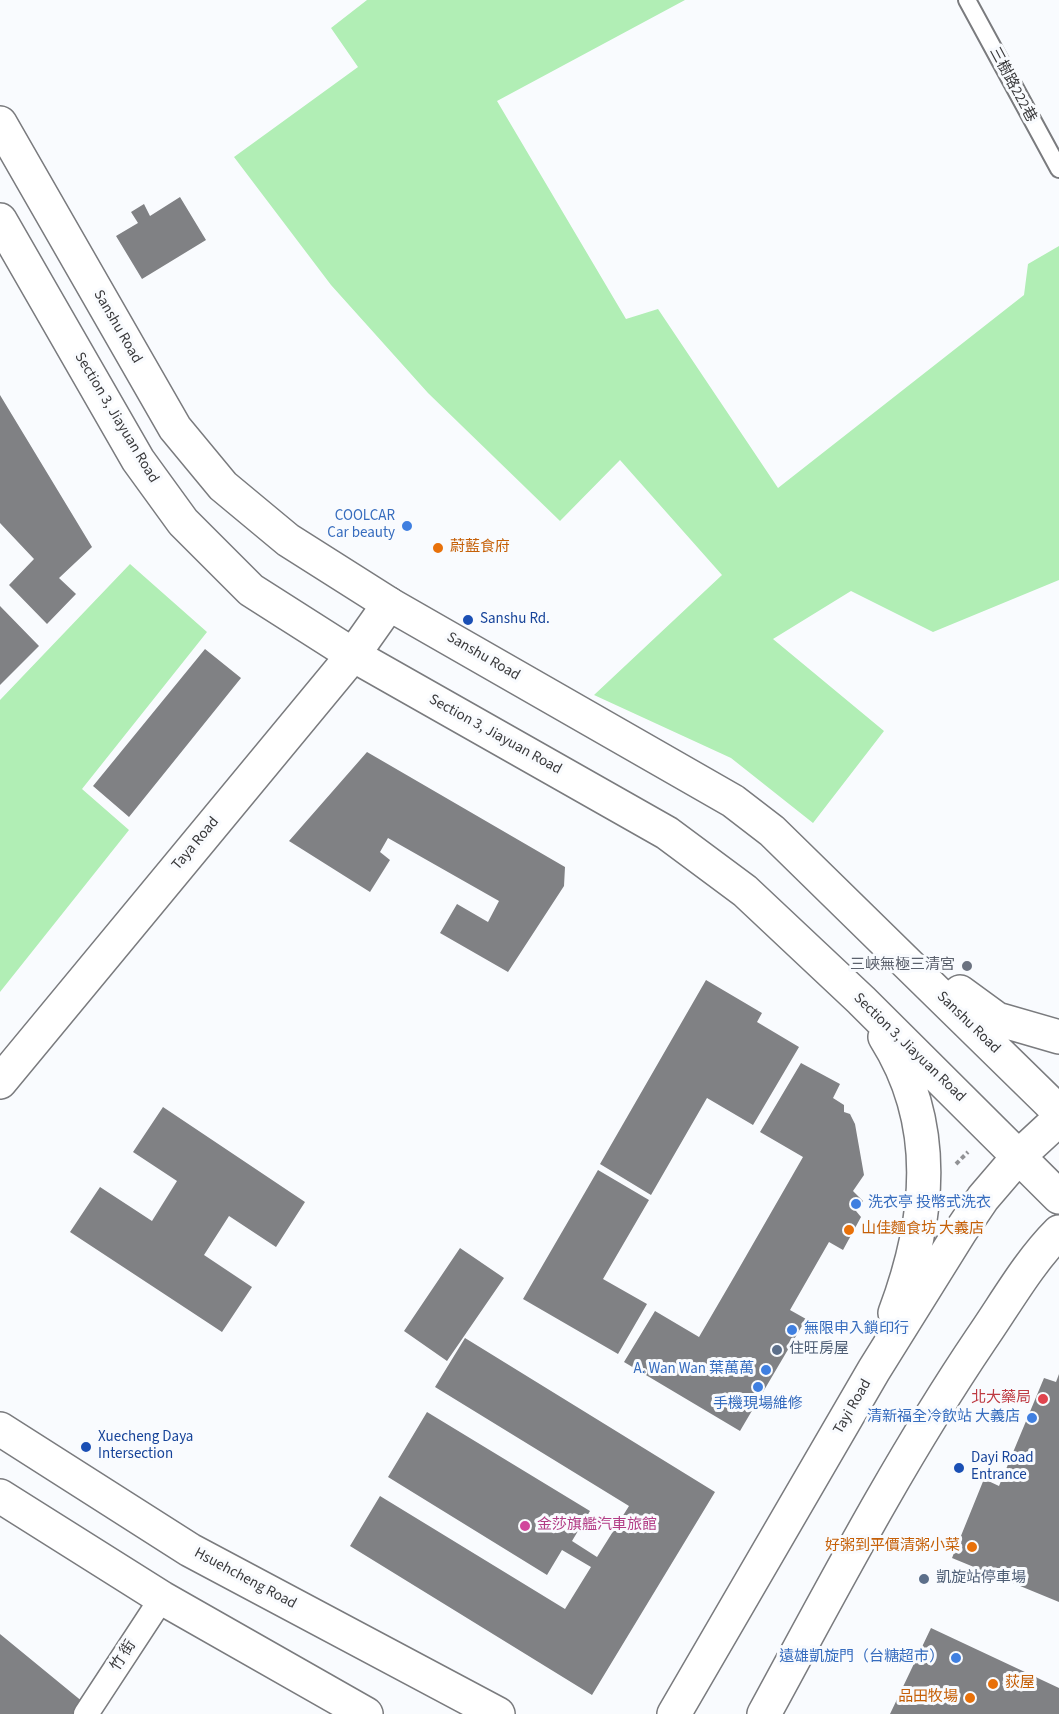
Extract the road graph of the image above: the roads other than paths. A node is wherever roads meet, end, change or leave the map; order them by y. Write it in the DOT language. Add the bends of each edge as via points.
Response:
graph roads {
  1 [pos="967,0"];
  2 [pos="0,123"];
  3 [pos="1059,169"];
  4 [pos="0,220"];
  5 [pos="389,603"];
  6 [pos="353,655"];
  7 [pos="868,927"];
  8 [pos="861,1000"];
  9 [pos="1059,1037"];
  10 [pos="0,1082"];
  11 [pos="1059,1112"];
  12 [pos="1059,1119"];
  13 [pos="1019,1156"];
  14 [pos="1059,1197"];
  15 [pos="1059,1232"];
  16 [pos="874,1370"];
  17 [pos="0,1429"];
  18 [pos="0,1496"];
  19 [pos="162,1598"];
  20 [pos="86,1714"];
  21 [pos="366,1714"];
  22 [pos="498,1714"];
  23 [pos="674,1714"];
  24 [pos="764,1714"];
  1 -- 3 [label="lane, 三樹路222巷"];
  2 -- 5 [label="street, Sanshu Road" via="175,428 223,486 288,540"];
  4 -- 6 [label="street, Section 3, Jiayuan Road" via="138,460 183,522 251,590"];
  5 -- 6 [label="street, Taya Road"];
  5 -- 7 [label="street, Sanshu Road" via="733,801 772,831"];
  6 -- 8 [label="street, Section 3, Jiayuan Road" via="667,833 745,891"];
  6 -- 10 [label="street, Taya Road"];
  7 -- 9 [label="street" via="997,1019"];
  7 -- 11 [label="street, Sanshu Road"];
  8 -- 13 [label="street, Section 3, Jiayuan Road"];
  8 -- 16 [label="street" via="900,1062 917,1106 924,1142 922,1209 908,1278"];
  12 -- 13 [label="street, Tayi Road"];
  13 -- 14 [label="street, Section 3, Jiayuan Road"];
  13 -- 16 [label="street, Tayi Road" via="966,1224"];
  15 -- 24 [label="street" via="1029,1268 940,1399"];
  16 -- 23 [label="street, Tayi Road"];
  17 -- 22 [label="street, Hsuehcheng Road" via="190,1550"];
  18 -- 19 [label="street"];
  19 -- 20 [label="street, 竹 街"];
  19 -- 21 [label="street"];
}
